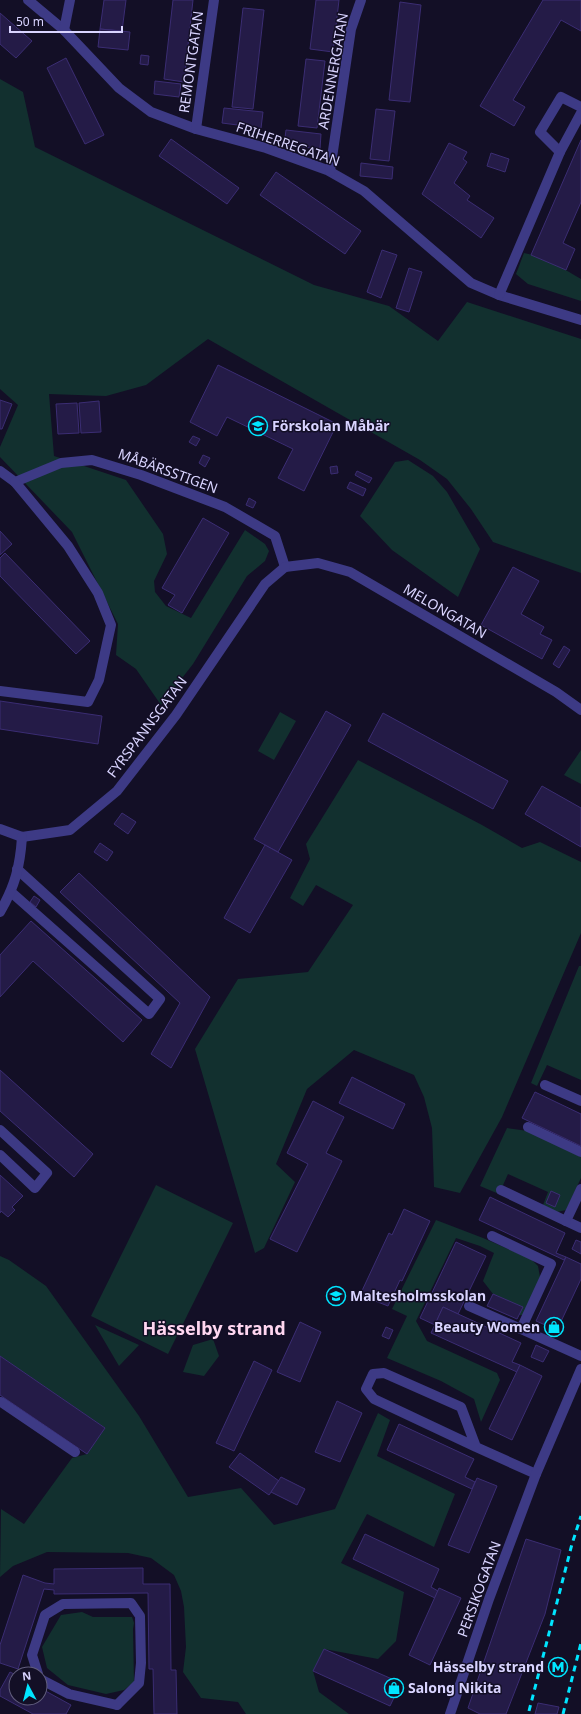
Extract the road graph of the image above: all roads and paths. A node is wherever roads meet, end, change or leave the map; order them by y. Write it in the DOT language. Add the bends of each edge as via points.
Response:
graph roads {
  1 [pos="28,0"];
  2 [pos="70,0"];
  3 [pos="214,0"];
  4 [pos="361,0"];
  5 [pos="64,30"];
  6 [pos="581,107"];
  7 [pos="581,113"];
  8 [pos="196,128"];
  9 [pos="560,152"];
  10 [pos="330,171"];
  11 [pos="499,295"];
  12 [pos="581,320"];
  13 [pos="0,471"];
  14 [pos="15,482"];
  15 [pos="285,567"];
  16 [pos="0,691"];
  17 [pos="581,710"];
  18 [pos="0,829"];
  19 [pos="22,837"];
  20 [pos="18,869"];
  21 [pos="11,892"];
  22 [pos="0,912"];
  23 [pos="545,1085"];
  24 [pos="581,1101"];
  25 [pos="528,1127"];
  26 [pos="0,1130"];
  27 [pos="581,1152"];
  28 [pos="0,1156"];
  29 [pos="581,1189"];
  30 [pos="501,1190"];
  31 [pos="566,1221"];
  32 [pos="581,1228"];
  33 [pos="492,1236"];
  34 [pos="469,1306"];
  35 [pos="521,1329"];
  36 [pos="581,1356"];
  37 [pos="581,1369"];
  38 [pos="0,1403"];
  39 [pos="476,1447"];
  40 [pos="74,1452"];
  41 [pos="536,1474"];
  42 [pos="35,1666"];
  43 [pos="48,1683"];
  44 [pos="119,1709"];
  45 [pos="450,1714"];
  1 -- 5 [label="street, FRIHERREGATAN"];
  2 -- 5 [label="street"];
  3 -- 8 [label="street, REMONTGATAN"];
  4 -- 10 [label="street, ARDENNERGATAN" via="351,29"];
  5 -- 8 [label="street, FRIHERREGATAN" via="119,88 136,101 151,112"];
  6 -- 9 [label="street" via="561,97 540,132"];
  7 -- 9 [label="street"];
  8 -- 10 [label="street, FRIHERREGATAN" via="266,148"];
  9 -- 11 [label="street"];
  10 -- 11 [label="street, FRIHERREGATAN" via="364,191 471,283"];
  11 -- 12 [label="street, FRIHERREGATAN"];
  13 -- 14 [label="street"];
  14 -- 15 [label="street, MÅBÄRSSTIGEN" via="61,463 92,460 141,474 225,507 275,536"];
  14 -- 16 [label="street" via="68,546 98,594 111,625 99,680 88,702"];
  15 -- 17 [label="street, MELONGATAN" via="318,563 350,572 556,692"];
  15 -- 19 [label="street, FYRSPANNSGATAN" via="266,584 176,715 117,791 70,830"];
  18 -- 19 [label="street"];
  19 -- 20 [label="street"];
  20 -- 21 [label="street"];
  20 -- 21 [label="street" via="160,999 149,1014"];
  21 -- 22 [label="street"];
  23 -- 24 [label="street"];
  25 -- 27 [label="street"];
  26 -- 28 [label="street" via="47,1174 35,1188"];
  29 -- 31 [label="street"];
  30 -- 31 [label="street"];
  31 -- 32 [label="street"];
  33 -- 35 [label="street" via="550,1264"];
  34 -- 35 [label="street"];
  35 -- 36 [label="street"];
  37 -- 41 [label="street, PERSIKOGATAN"];
  38 -- 40 [label="street"];
  39 -- 39 [label="street" via="461,1407 384,1373 373,1374 366,1389 374,1399"];
  39 -- 41 [label="street"];
  41 -- 45 [label="street, PERSIKOGATAN" via="489,1599"];
  42 -- 44 [label="street" via="32,1655 45,1615 63,1604 132,1603 140,1616 139,1683"];
  43 -- 44 [label="street" via="69,1694"];
}
